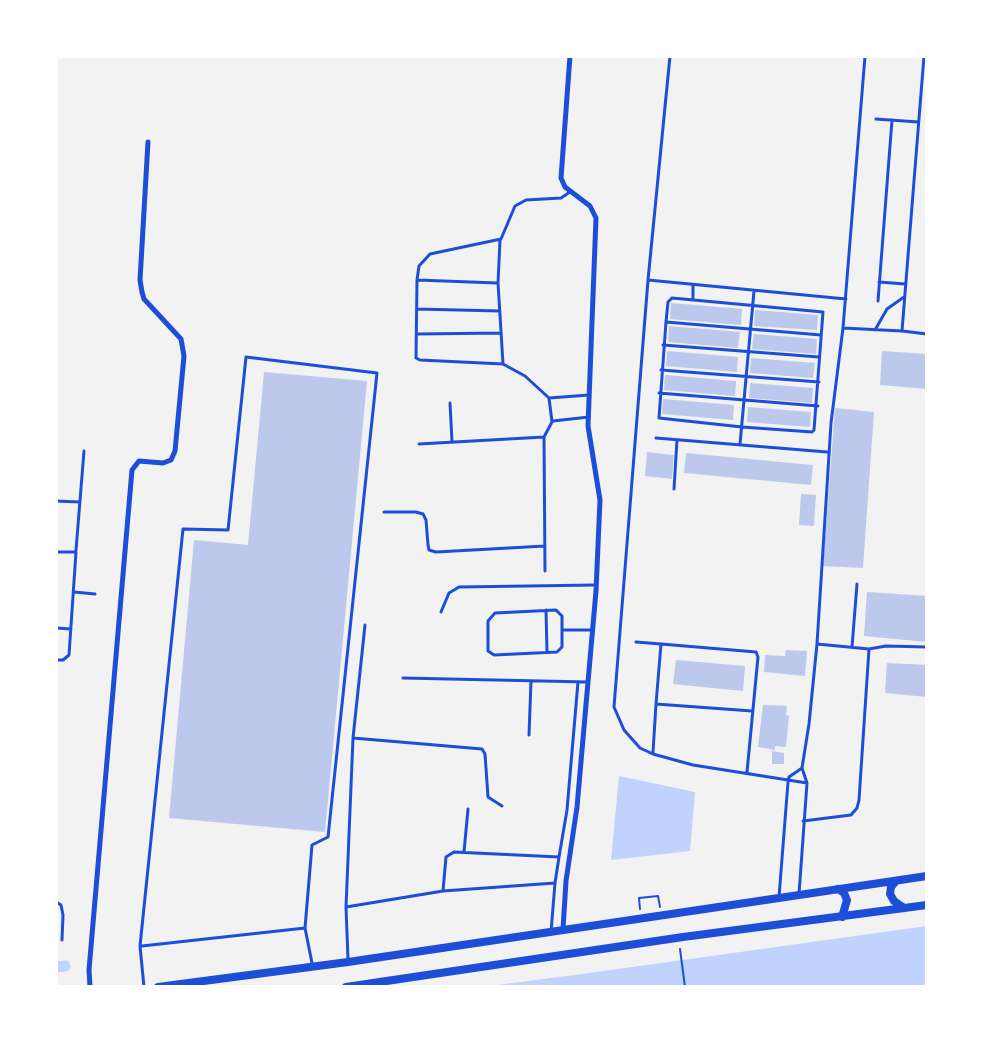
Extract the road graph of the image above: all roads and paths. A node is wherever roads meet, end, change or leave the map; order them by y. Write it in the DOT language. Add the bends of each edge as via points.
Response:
graph roads {
  1 [pos="570,56"];
  2 [pos="670,56"];
  3 [pos="865,56"];
  4 [pos="924,56"];
  5 [pos="925,75"];
  6 [pos="876,119"];
  7 [pos="892,120"];
  8 [pos="918,122"];
  9 [pos="148,142"];
  10 [pos="570,192"];
  11 [pos="501,239"];
  12 [pos="417,280"];
  13 [pos="648,280"];
  14 [pos="879,282"];
  15 [pos="498,283"];
  16 [pos="905,284"];
  17 [pos="693,285"];
  18 [pos="754,291"];
  19 [pos="904,297"];
  20 [pos="693,299"];
  21 [pos="846,299"];
  22 [pos="878,301"];
  23 [pos="753,304"];
  24 [pos="417,309"];
  25 [pos="500,311"];
  26 [pos="666,322"];
  27 [pos="843,328"];
  28 [pos="750,329"];
  29 [pos="875,330"];
  30 [pos="902,331"];
  31 [pos="501,333"];
  32 [pos="415,334"];
  33 [pos="927,334"];
  34 [pos="822,335"];
  35 [pos="663,345"];
  36 [pos="748,352"];
  37 [pos="821,357"];
  38 [pos="503,364"];
  39 [pos="661,370"];
  40 [pos="746,377"];
  41 [pos="819,382"];
  42 [pos="659,393"];
  43 [pos="589,395"];
  44 [pos="549,398"];
  45 [pos="744,401"];
  46 [pos="450,403"];
  47 [pos="818,406"];
  48 [pos="589,417"];
  49 [pos="552,422"];
  50 [pos="742,427"];
  51 [pos="544,437"];
  52 [pos="656,438"];
  53 [pos="677,440"];
  54 [pos="452,442"];
  55 [pos="419,444"];
  56 [pos="740,444"];
  57 [pos="84,451"];
  58 [pos="829,452"];
  59 [pos="674,489"];
  60 [pos="56,501"];
  61 [pos="80,502"];
  62 [pos="384,512"];
  63 [pos="545,546"];
  64 [pos="56,552"];
  65 [pos="76,552"];
  66 [pos="545,571"];
  67 [pos="857,584"];
  68 [pos="596,585"];
  69 [pos="74,592"];
  70 [pos="95,594"];
  71 [pos="546,610"];
  72 [pos="441,612"];
  73 [pos="365,625"];
  74 [pos="56,628"];
  75 [pos="71,629"];
  76 [pos="562,630"];
  77 [pos="593,630"];
  78 [pos="636,642"];
  79 [pos="661,644"];
  80 [pos="817,644"];
  81 [pos="852,647"];
  82 [pos="927,647"];
  83 [pos="869,649"];
  84 [pos="547,652"];
  85 [pos="56,660"];
  86 [pos="403,678"];
  87 [pos="531,681"];
  88 [pos="578,682"];
  89 [pos="588,682"];
  90 [pos="656,704"];
  91 [pos="752,711"];
  92 [pos="56,724"];
  93 [pos="529,735"];
  94 [pos="353,738"];
  95 [pos="653,754"];
  96 [pos="802,768"];
  97 [pos="747,772"];
  98 [pos="56,778"];
  99 [pos="788,782"];
  100 [pos="807,783"];
  101 [pos="502,806"];
  102 [pos="468,809"];
  103 [pos="803,821"];
  104 [pos="464,852"];
  105 [pos="559,857"];
  106 [pos="927,876"];
  107 [pos="897,880"];
  108 [pos="555,883"];
  109 [pos="838,889"];
  110 [pos="443,891"];
  111 [pos="799,894"];
  112 [pos="658,896"];
  113 [pos="779,897"];
  114 [pos="56,902"];
  115 [pos="927,905"];
  116 [pos="346,907"];
  117 [pos="904,908"];
  118 [pos="842,917"];
  119 [pos="641,918"];
  120 [pos="305,928"];
  121 [pos="563,930"];
  122 [pos="551,932"];
  123 [pos="62,940"];
  124 [pos="679,944"];
  125 [pos="140,946"];
  126 [pos="348,962"];
  127 [pos="313,967"];
  128 [pos="90,987"];
  129 [pos="144,987"];
  130 [pos="158,987"];
  131 [pos="346,987"];
  132 [pos="685,987"];
  1 -- 10 [label="street" via="561,168"];
  2 -- 13 [label="lane"];
  3 -- 21 [label="lane"];
  4 -- 5 [label="lane"];
  5 -- 8 [label="lane"];
  6 -- 7 [label="lane"];
  7 -- 8 [label="lane"];
  7 -- 14 [label="lane"];
  8 -- 16 [label="lane"];
  9 -- 128 [label="street" via="142,292 181,339 184,356 171,460 139,461 132,470"];
  10 -- 11 [label="lane" via="515,206"];
  10 -- 43 [label="street" via="590,206 596,218"];
  11 -- 12 [label="lane" via="430,254 419,266"];
  11 -- 15 [label="lane"];
  12 -- 15 [label="lane"];
  12 -- 24 [label="lane"];
  13 -- 17 [label="lane"];
  13 -- 95 [label="lane" via="614,707 624,730"];
  14 -- 16 [label="lane"];
  14 -- 22 [label="lane"];
  15 -- 25 [label="lane"];
  16 -- 19 [label="lane"];
  17 -- 18 [label="lane"];
  17 -- 20 [label="lane"];
  18 -- 21 [label="lane"];
  18 -- 23 [label="lane"];
  19 -- 29 [label="lane" via="887,309"];
  19 -- 30 [label="lane"];
  20 -- 23 [label="lane"];
  20 -- 26 [label="lane" via="669,299"];
  21 -- 27 [label="lane"];
  23 -- 28 [label="lane"];
  23 -- 34 [label="lane" via="820,310"];
  24 -- 25 [label="lane"];
  24 -- 32 [label="lane"];
  25 -- 31 [label="lane"];
  26 -- 28 [label="lane"];
  26 -- 35 [label="lane"];
  27 -- 29 [label="lane"];
  27 -- 58 [label="lane"];
  28 -- 34 [label="lane"];
  28 -- 36 [label="lane"];
  29 -- 30 [label="lane"];
  30 -- 33 [label="lane"];
  31 -- 32 [label="lane"];
  31 -- 38 [label="lane"];
  32 -- 38 [label="lane" via="420,360"];
  34 -- 37 [label="lane"];
  35 -- 36 [label="lane"];
  35 -- 39 [label="lane"];
  36 -- 37 [label="lane"];
  36 -- 40 [label="lane"];
  37 -- 41 [label="lane"];
  38 -- 44 [label="lane"];
  39 -- 40 [label="lane"];
  39 -- 42 [label="lane"];
  40 -- 41 [label="lane"];
  40 -- 45 [label="lane"];
  41 -- 47 [label="lane"];
  42 -- 45 [label="lane"];
  42 -- 50 [label="lane" via="657,414 662,420"];
  43 -- 44 [label="lane"];
  43 -- 48 [label="street"];
  44 -- 49 [label="lane"];
  45 -- 47 [label="lane"];
  45 -- 50 [label="lane"];
  46 -- 54 [label="lane"];
  47 -- 50 [label="lane" via="812,432"];
  48 -- 49 [label="lane"];
  48 -- 68 [label="street" via="600,500"];
  49 -- 51 [label="lane"];
  50 -- 56 [label="lane"];
  51 -- 54 [label="lane"];
  51 -- 63 [label="lane"];
  52 -- 53 [label="lane"];
  53 -- 56 [label="lane"];
  53 -- 59 [label="lane"];
  54 -- 55 [label="lane"];
  56 -- 58 [label="lane"];
  57 -- 61 [label="lane"];
  58 -- 80 [label="lane"];
  60 -- 61 [label="lane"];
  61 -- 65 [label="lane"];
  62 -- 63 [label="lane" via="423,514 429,550 436,552"];
  63 -- 66 [label="lane"];
  64 -- 65 [label="lane"];
  65 -- 69 [label="lane"];
  67 -- 81 [label="lane"];
  68 -- 72 [label="lane" via="459,587 449,593"];
  68 -- 77 [label="street"];
  69 -- 70 [label="lane"];
  69 -- 75 [label="lane"];
  71 -- 76 [label="lane" via="560,613"];
  71 -- 84 [label="lane"];
  71 -- 84 [label="lane" via="490,615 488,651"];
  73 -- 94 [label="lane"];
  74 -- 75 [label="lane"];
  75 -- 85 [label="lane" via="69,655"];
  76 -- 77 [label="lane"];
  76 -- 84 [label="lane" via="560,650"];
  77 -- 89 [label="street"];
  78 -- 79 [label="lane"];
  79 -- 90 [label="lane"];
  79 -- 91 [label="lane" via="756,652"];
  80 -- 81 [label="lane"];
  80 -- 96 [label="lane"];
  81 -- 83 [label="lane"];
  82 -- 83 [label="lane"];
  83 -- 103 [label="lane" via="857,808 851,815"];
  86 -- 87 [label="lane"];
  87 -- 88 [label="lane"];
  87 -- 93 [label="lane"];
  88 -- 89 [label="lane"];
  88 -- 105 [label="lane"];
  89 -- 121 [label="street"];
  90 -- 91 [label="lane"];
  90 -- 95 [label="lane"];
  91 -- 97 [label="lane"];
  92 -- 98 [label="lane"];
  94 -- 101 [label="lane" via="482,749 488,797"];
  94 -- 116 [label="lane"];
  95 -- 97 [label="lane"];
  96 -- 99 [label="lane"];
  96 -- 100 [label="lane"];
  97 -- 99 [label="lane"];
  99 -- 100 [label="lane"];
  99 -- 113 [label="lane"];
  100 -- 103 [label="lane"];
  102 -- 104 [label="lane"];
  103 -- 111 [label="lane"];
  104 -- 105 [label="lane"];
  104 -- 110 [label="lane" via="446,857"];
  105 -- 108 [label="lane"];
  106 -- 107 [label="main road"];
  107 -- 109 [label="main road"];
  107 -- 117 [label="main road" via="890,894"];
  108 -- 110 [label="lane"];
  108 -- 122 [label="lane"];
  109 -- 111 [label="main road"];
  109 -- 118 [label="main road" via="847,900"];
  110 -- 116 [label="lane"];
  111 -- 113 [label="main road"];
  112 -- 119 [label="path" via="639,898"];
  113 -- 119 [label="main road"];
  114 -- 123 [label="lane" via="63,915"];
  115 -- 117 [label="main road"];
  116 -- 126 [label="lane"];
  117 -- 118 [label="main road"];
  118 -- 131 [label="main road"];
  119 -- 121 [label="main road"];
  120 -- 125 [label="lane"];
  120 -- 125 [label="lane" via="312,845 328,837 377,373 246,357 228,530 183,529"];
  120 -- 127 [label="lane"];
  121 -- 122 [label="main road"];
  122 -- 126 [label="main road"];
  124 -- 132 [label="path"];
  125 -- 129 [label="lane"];
  126 -- 127 [label="main road"];
  127 -- 130 [label="main road"];
}
